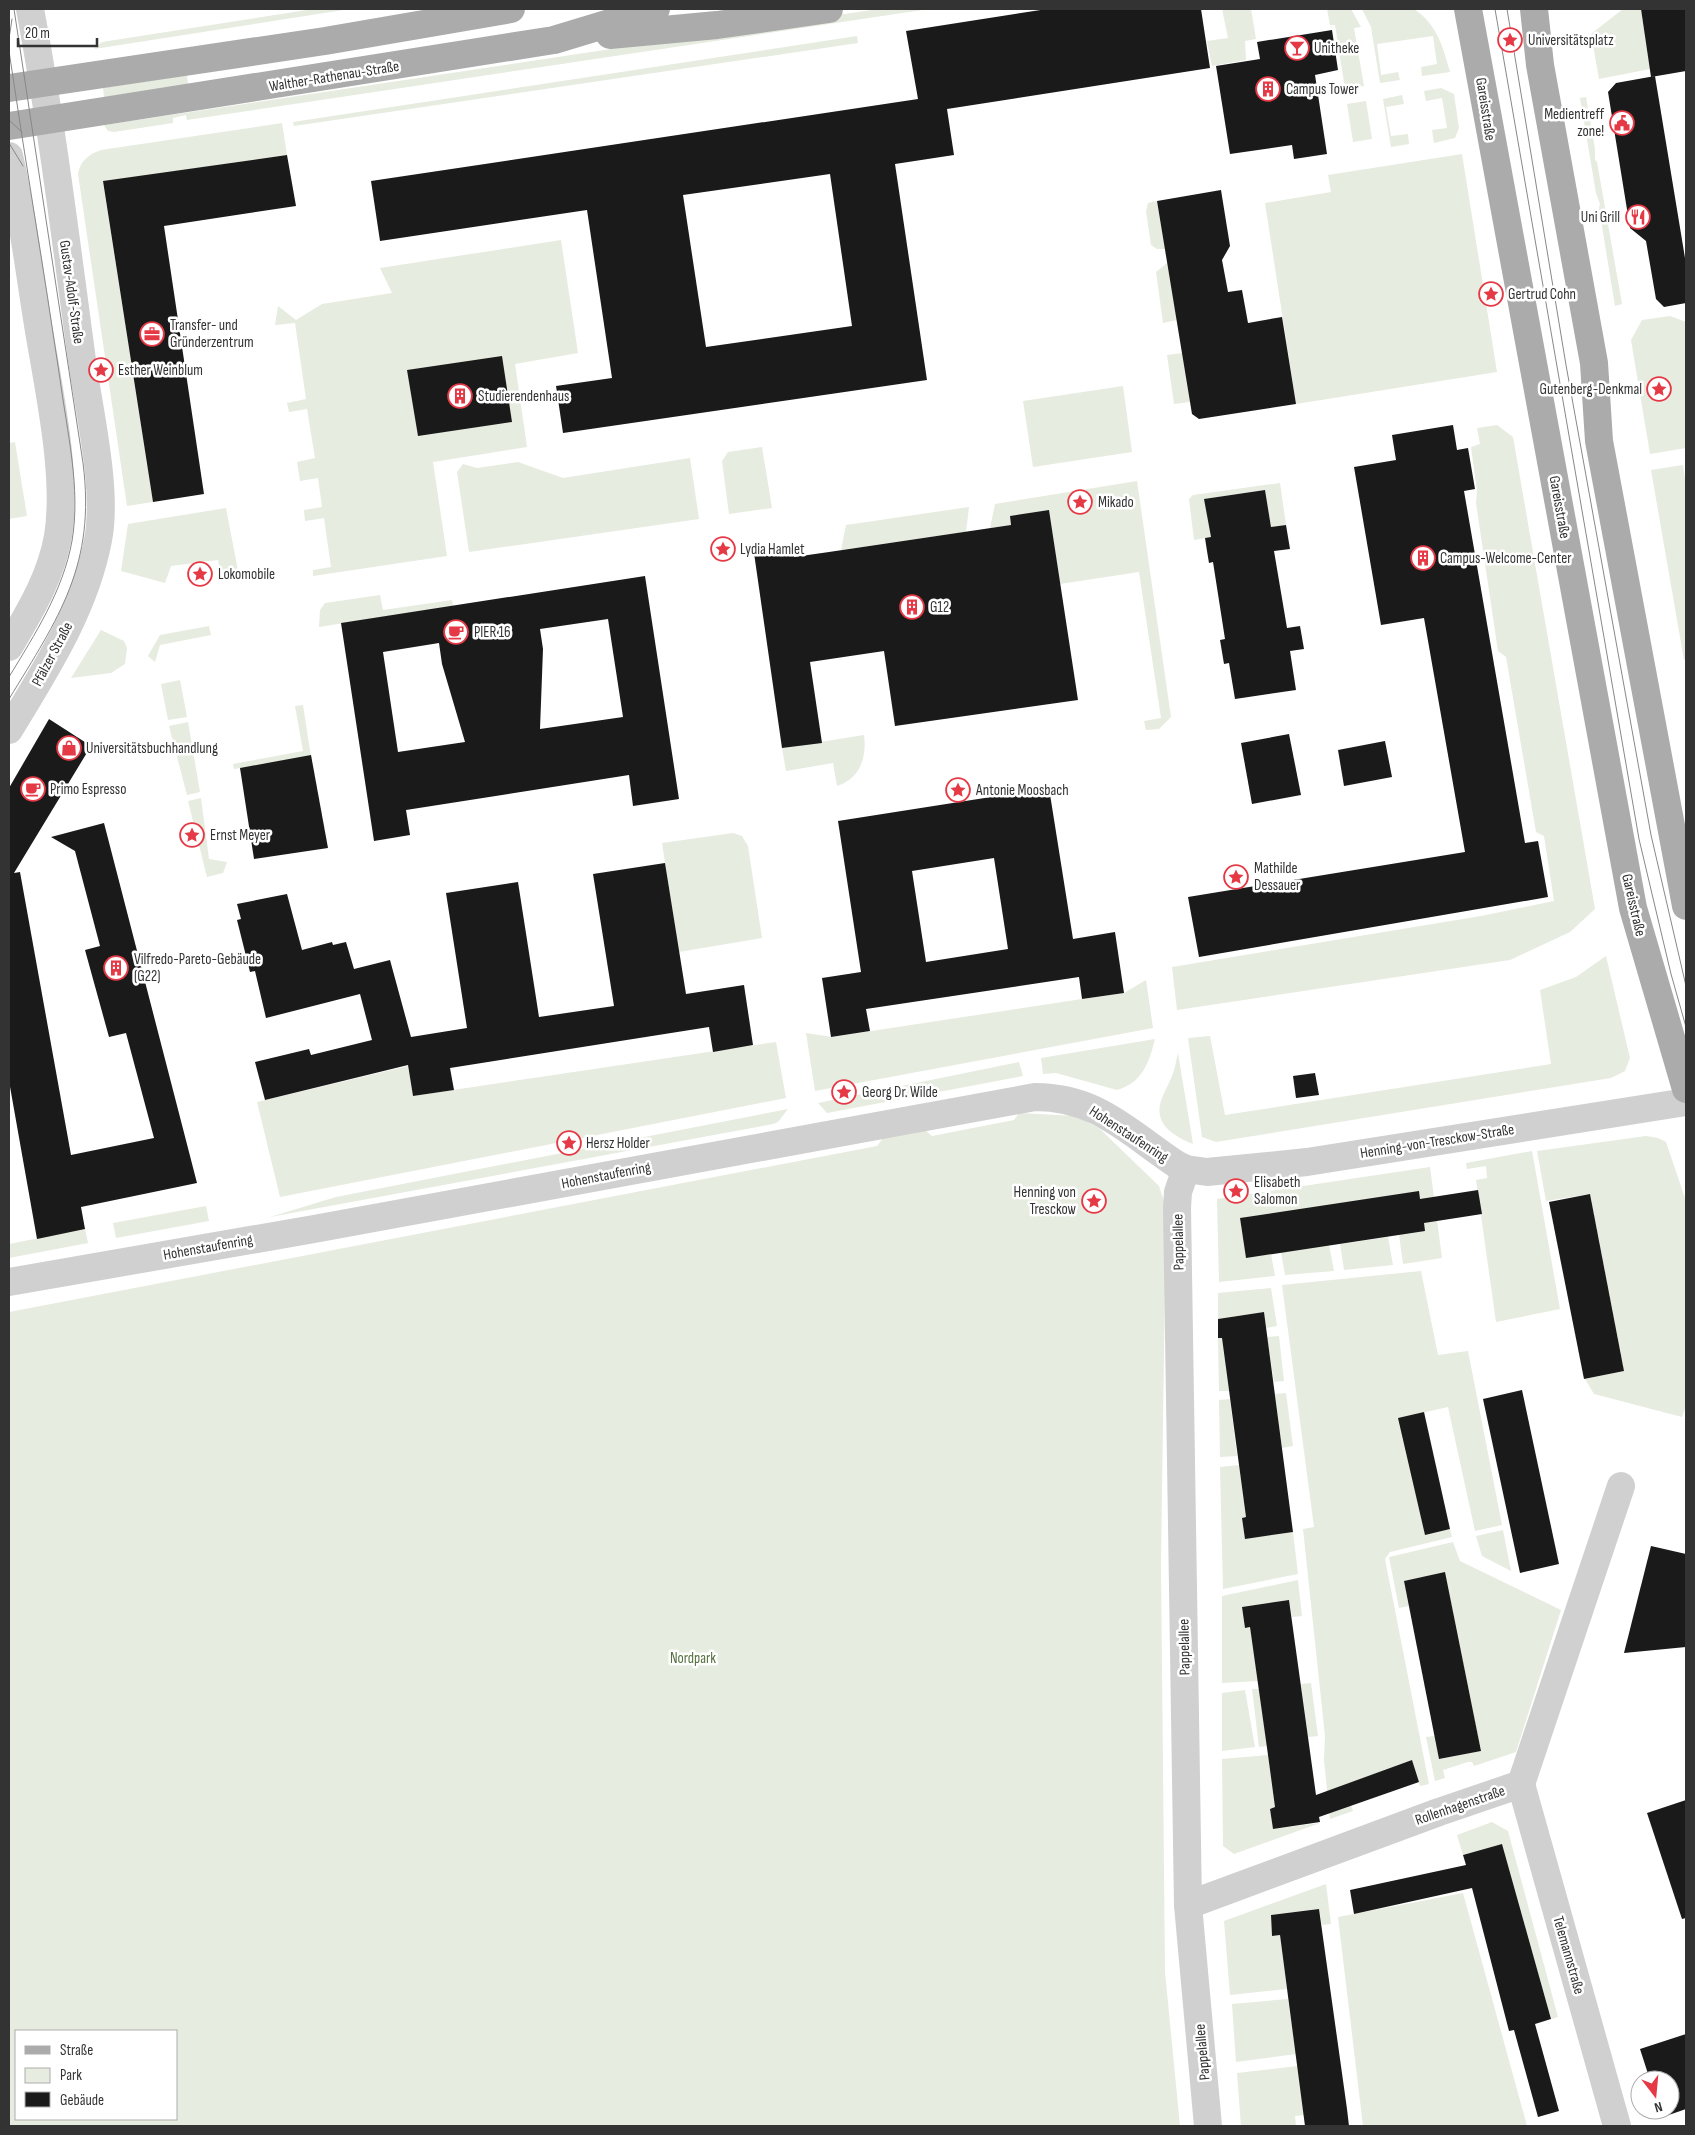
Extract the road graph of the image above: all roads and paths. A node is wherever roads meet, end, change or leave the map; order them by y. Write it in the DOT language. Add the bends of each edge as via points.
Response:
graph roads {
  1 [pos="30,9"];
  2 [pos="511,9"];
  3 [pos="656,9"];
  4 [pos="829,9"];
  5 [pos="1468,9"];
  6 [pos="1534,9"];
  7 [pos="554,40"];
  8 [pos="42,83"];
  9 [pos="9,88"];
  10 [pos="48,120"];
  11 [pos="9,125"];
  12 [pos="9,156"];
  13 [pos="89,575"];
  14 [pos="14,639"];
  15 [pos="9,730"];
  16 [pos="1685,892"];
  17 [pos="1686,1089"];
  18 [pos="1686,1102"];
  19 [pos="1186,1169"];
  20 [pos="9,1282"];
  21 [pos="1621,1486"];
  22 [pos="1521,1784"];
  23 [pos="1188,1905"];
  24 [pos="1208,2126"];
  25 [pos="1617,2126"];
  1 -- 8 [label="street, Gustav-Adolf-Straße"];
  2 -- 8 [label="main road" via="325,42"];
  3 -- 7 [label="main road, Walther-Rathenau-Straße"];
  4 -- 7 [label="main road" via="717,25"];
  5 -- 17 [label="main road, Gareisstraße" via="1633,908"];
  6 -- 16 [label="main road" via="1540,65 1594,363 1599,441"];
  7 -- 10 [label="main road, Walther-Rathenau-Straße"];
  8 -- 9 [label="main road"];
  8 -- 10 [label="street, Gustav-Adolf-Straße"];
  8 -- 11 [label="main road, Walther-Rathenau-Straße" via="24,111"];
  10 -- 11 [label="main road, Walther-Rathenau-Straße"];
  10 -- 13 [label="street, Gustav-Adolf-Straße" via="100,486 98,539"];
  12 -- 14 [label="street" via="47,379 60,500 52,563 38,597"];
  13 -- 15 [label="street, Pfälzer Straße" via="65,632"];
  18 -- 19 [label="street, Henning-von-Tresckow-Straße" via="1307,1162 1207,1172"];
  19 -- 20 [label="street, Hohenstaufenring" via="1108,1116 1071,1100 1035,1097 324,1228"];
  19 -- 23 [label="street, Pappelallee" via="1178,1192 1178,1208"];
  21 -- 22 [label="street, Rollenhagenstraße"];
  22 -- 23 [label="street, Rollenhagenstraße"];
  22 -- 25 [label="street, Telemannstraße"];
  23 -- 24 [label="street, Pappelallee"];
}
